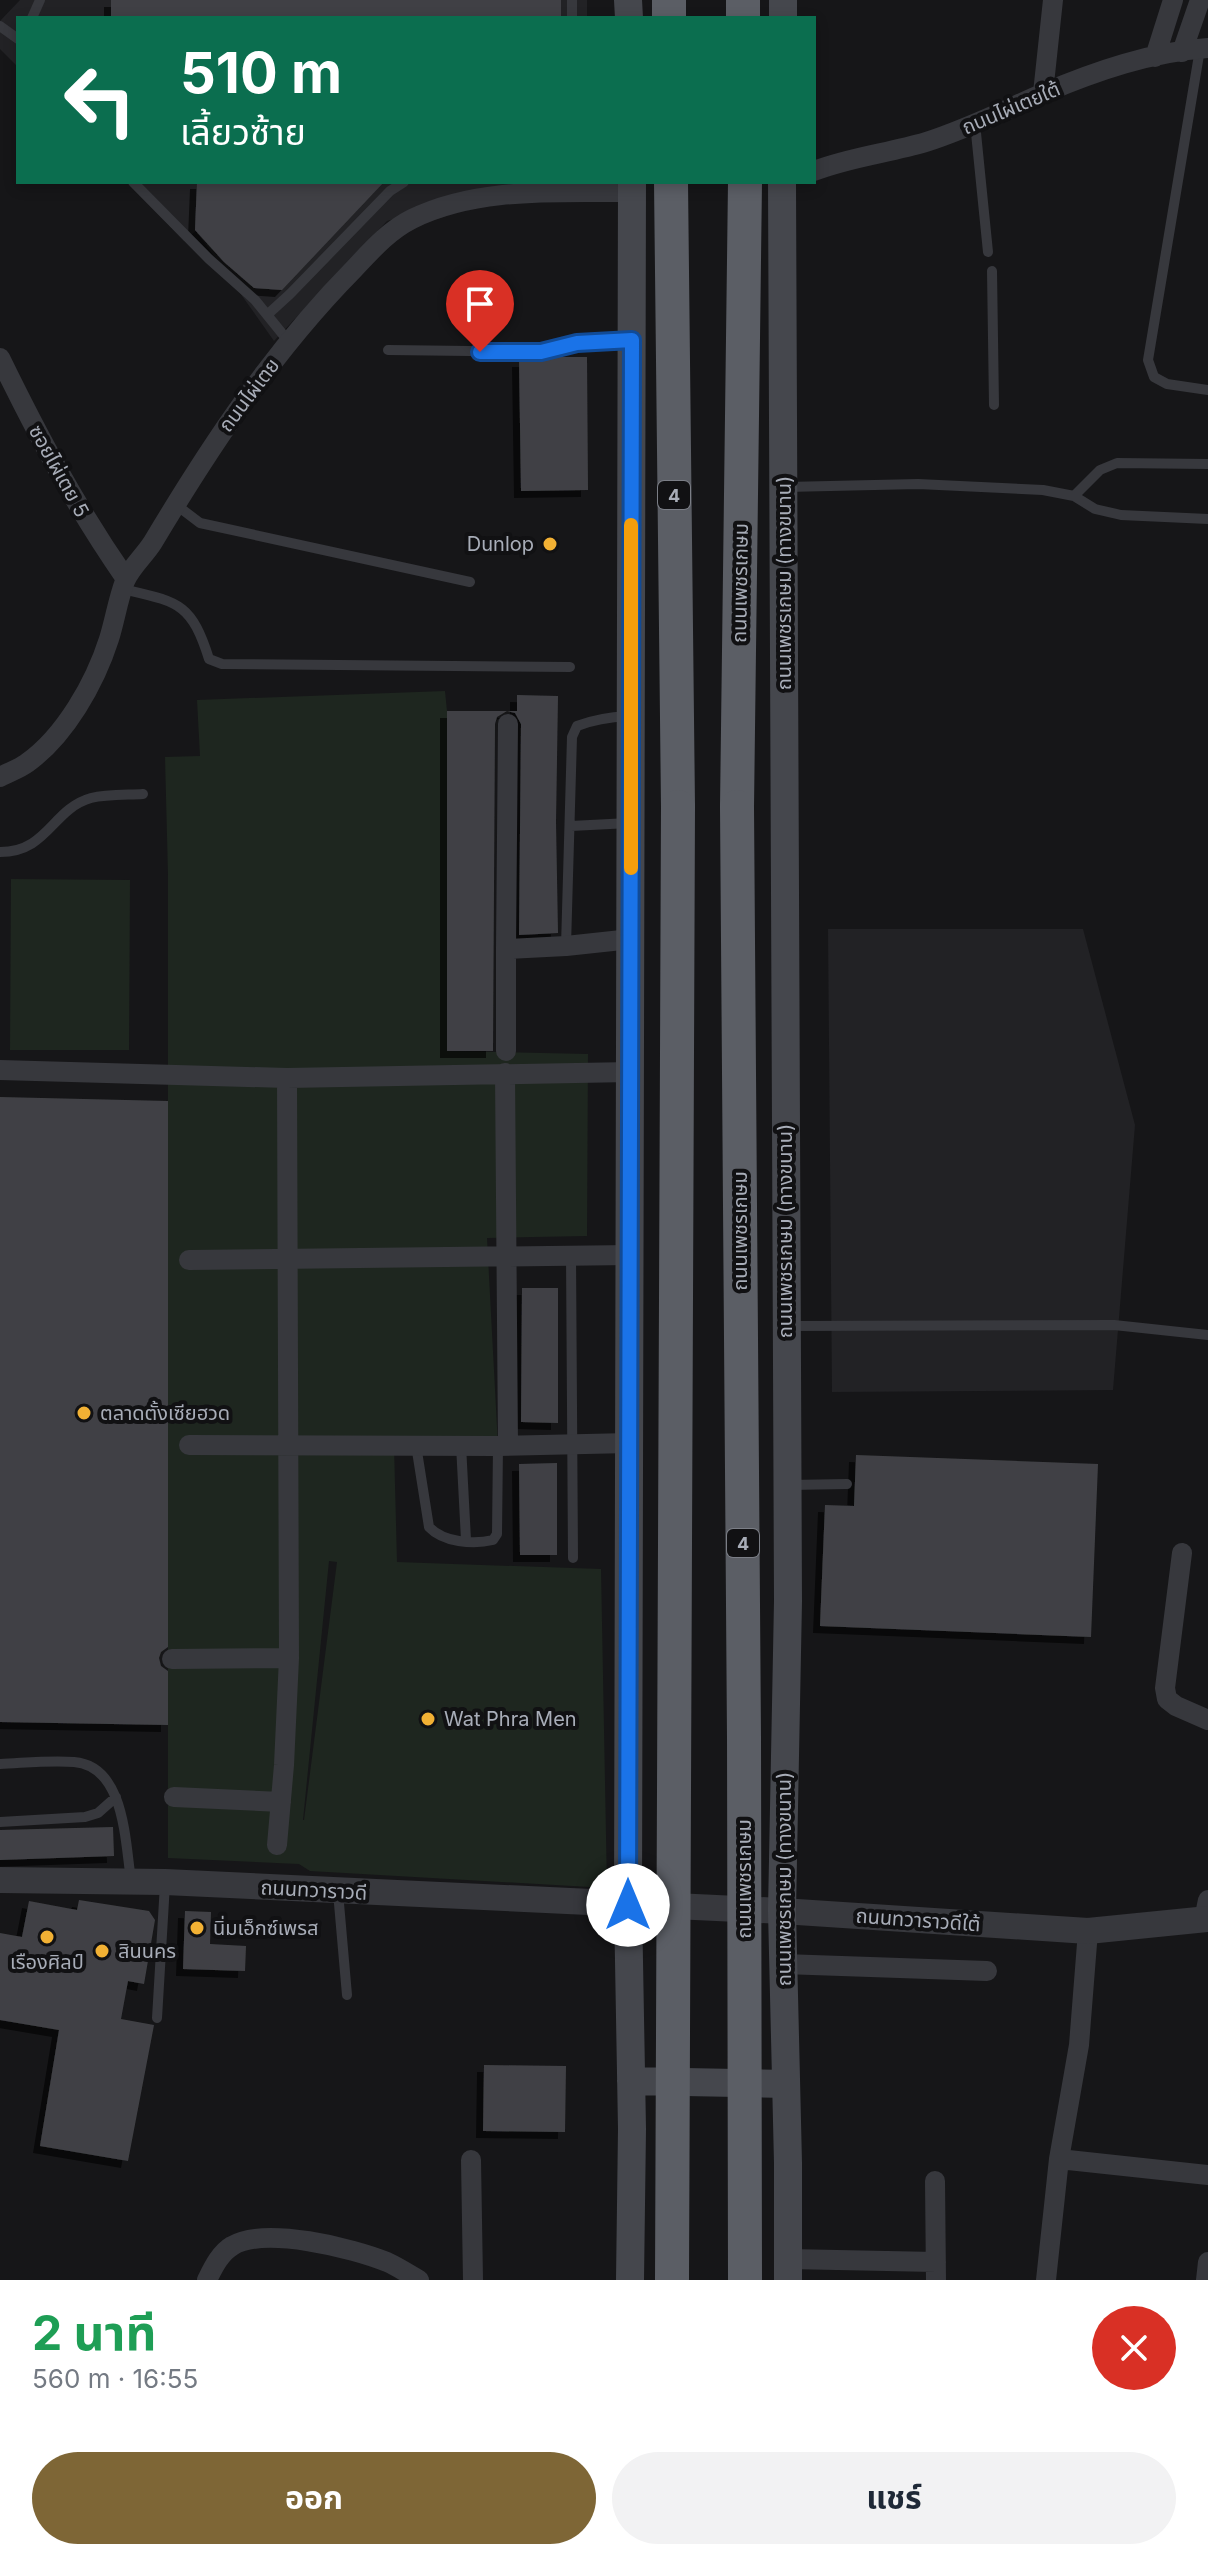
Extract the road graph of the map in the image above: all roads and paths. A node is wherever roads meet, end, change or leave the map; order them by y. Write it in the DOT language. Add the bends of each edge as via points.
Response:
graph roads {
  1 [pos="1053,0"];
  2 [pos="1173,0"];
  3 [pos="1200,0"];
  4 [pos="1197,49"];
  5 [pos="1155,57"];
  6 [pos="1043,93"];
  7 [pos="975,123"];
  8 [pos="816,170"];
  9 [pos="135,184"];
  10 [pos="401,184"];
  11 [pos="671,184"];
  12 [pos="745,184"];
  13 [pos="783,184"];
  14 [pos="632,187"];
  15 [pos="988,252"];
  16 [pos="992,271"];
  17 [pos="267,315"];
  18 [pos="632,340"];
  19 [pos="289,342"];
  20 [pos="388,350"];
  21 [pos="0,358"];
  22 [pos="1208,390"];
  23 [pos="994,405"];
  24 [pos="1208,464"];
  25 [pos="784,487"];
  26 [pos="1074,496"];
  27 [pos="175,504"];
  28 [pos="1208,519"];
  29 [pos="470,582"];
  30 [pos="125,584"];
  31 [pos="570,667"];
  32 [pos="631,716"];
  33 [pos="508,724"];
  34 [pos="1,775"];
  35 [pos="143,794"];
  36 [pos="631,823"];
  37 [pos="571,826"];
  38 [pos="0,852"];
  39 [pos="631,939"];
  40 [pos="566,946"];
  41 [pos="506,949"];
  42 [pos="506,1051"];
  43 [pos="0,1070"];
  44 [pos="631,1072"];
  45 [pos="505,1073"];
  46 [pos="287,1078"];
  47 [pos="571,1255"];
  48 [pos="631,1255"];
  49 [pos="507,1256"];
  50 [pos="288,1259"];
  51 [pos="189,1260"];
  52 [pos="786,1326"];
  53 [pos="1208,1335"];
  54 [pos="630,1443"];
  55 [pos="573,1444"];
  56 [pos="189,1445"];
  57 [pos="289,1445"];
  58 [pos="416,1445"];
  59 [pos="461,1445"];
  60 [pos="503,1446"];
  61 [pos="847,1484"];
  62 [pos="787,1485"];
  63 [pos="466,1540"];
  64 [pos="1182,1553"];
  65 [pos="573,1558"];
  66 [pos="289,1658"];
  67 [pos="172,1659"];
  68 [pos="1208,1720"];
  69 [pos="0,1764"];
  70 [pos="116,1797"];
  71 [pos="174,1797"];
  72 [pos="281,1802"];
  73 [pos="0,1822"];
  74 [pos="277,1845"];
  75 [pos="0,1880"];
  76 [pos="131,1882"];
  77 [pos="165,1882"];
  78 [pos="338,1892"];
  79 [pos="628,1905"];
  80 [pos="782,1911"];
  81 [pos="1207,1913"];
  82 [pos="1088,1931"];
  83 [pos="783,1964"];
  84 [pos="987,1971"];
  85 [pos="347,1995"];
  86 [pos="157,2018"];
  87 [pos="631,2081"];
  88 [pos="786,2084"];
  89 [pos="1059,2159"];
  90 [pos="471,2160"];
  91 [pos="1208,2175"];
  92 [pos="935,2181"];
  93 [pos="1208,2262"];
  94 [pos="788,2269"];
  95 [pos="936,2271"];
  96 [pos="207,2280"];
  97 [pos="419,2280"];
  98 [pos="473,2280"];
  99 [pos="630,2280"];
  100 [pos="672,2280"];
  101 [pos="745,2280"];
  102 [pos="1046,2280"];
  103 [pos="1206,2280"];
  1 -- 6 [label="street"];
  2 -- 5 [label="street"];
  3 -- 4 [label="street"];
  4 -- 5 [label="street, ถนนไผ่เตยใต้"];
  4 -- 22 [label="lane" via="1148,360 1154,377 1167,384"];
  5 -- 6 [label="street, ถนนไผ่เตยใต้"];
  6 -- 7 [label="street, ถนนไผ่เตยใต้"];
  7 -- 8 [label="street, ถนนไผ่เตยใต้"];
  7 -- 15 [label="lane"];
  9 -- 17 [label="lane"];
  10 -- 17 [label="lane"];
  11 -- 100 [label="highway, 4, bridge" via="678,807"];
  12 -- 101 [label="highway, ถนนเพชรเกษม / 4, bridge" via="737,807"];
  13 -- 25 [label="main road, ถนนเพชรเกษม (ทางขนาน) / 4"];
  14 -- 18 [label="main road, 4"];
  14 -- 19 [label="street, ถนนไผ่เตย" via="503,194 413,218 390,232"];
  16 -- 23 [label="lane"];
  17 -- 19 [label="lane"];
  18 -- 20 [label="lane" via="577,343 541,352"];
  18 -- 32 [label="main road, 4"];
  19 -- 27 [label="street, ถนนไผ่เตย"];
  21 -- 30 [label="street, ซอยไผ่เตย 5" via="47,453"];
  24 -- 26 [label="lane" via="1117,463 1100,470"];
  25 -- 26 [label="lane" via="918,484"];
  25 -- 52 [label="main road, ถนนเพชรเกษม (ทางขนาน) / 4"];
  26 -- 28 [label="lane" via="1095,509 1121,515"];
  27 -- 29 [label="lane" via="200,523"];
  27 -- 30 [label="street, ถนนไผ่เตย"];
  30 -- 31 [label="lane" via="187,611 209,659 222,664"];
  30 -- 34 [label="street, ถนนไผ่เตย" via="107,643 80,703 44,750"];
  32 -- 36 [label="main road, 4"];
  32 -- 37 [label="lane" via="577,726 572,737"];
  33 -- 41 [label="street"];
  35 -- 38 [label="lane" via="92,798 73,807 28,848"];
  36 -- 37 [label="lane"];
  36 -- 39 [label="main road, 4"];
  37 -- 40 [label="lane"];
  39 -- 40 [label="street"];
  39 -- 44 [label="main road, 4"];
  40 -- 41 [label="street"];
  41 -- 42 [label="street"];
  43 -- 46 [label="street"];
  44 -- 45 [label="street"];
  44 -- 48 [label="main road, 4"];
  45 -- 46 [label="street"];
  45 -- 49 [label="street"];
  46 -- 50 [label="street"];
  47 -- 48 [label="street"];
  47 -- 49 [label="street"];
  47 -- 55 [label="lane"];
  48 -- 54 [label="main road, 4"];
  49 -- 50 [label="street"];
  49 -- 60 [label="street"];
  50 -- 51 [label="street"];
  50 -- 57 [label="street"];
  52 -- 53 [label="lane" via="1114,1325"];
  52 -- 62 [label="main road, ถนนเพชรเกษม (ทางขนาน) / 4"];
  54 -- 55 [label="street"];
  54 -- 79 [label="main road, 4"];
  55 -- 60 [label="street"];
  55 -- 65 [label="lane"];
  56 -- 57 [label="street"];
  57 -- 58 [label="street"];
  57 -- 66 [label="street"];
  58 -- 59 [label="street"];
  58 -- 63 [label="lane" via="429,1527 448,1540"];
  59 -- 60 [label="street"];
  59 -- 63 [label="lane"];
  60 -- 63 [label="lane" via="497,1534 493,1540"];
  61 -- 62 [label="lane"];
  62 -- 80 [label="main road, ถนนเพชรเกษม (ทางขนาน) / 4"];
  64 -- 68 [label="street" via="1165,1688 1167,1699 1176,1706"];
  66 -- 67 [label="street"];
  66 -- 72 [label="street"];
  69 -- 70 [label="lane" via="76,1762 92,1767"];
  70 -- 73 [label="lane" via="85,1817"];
  70 -- 76 [label="lane"];
  71 -- 72 [label="street"];
  72 -- 74 [label="street"];
  75 -- 76 [label="street, ถนนทวาราวดี"];
  76 -- 77 [label="street, ถนนทวาราวดี"];
  77 -- 78 [label="street, ถนนทวาราวดี"];
  77 -- 86 [label="lane"];
  78 -- 79 [label="street, ถนนทวาราวดี"];
  78 -- 85 [label="lane"];
  79 -- 80 [label="street, ถนนทวาราวดีใต้"];
  79 -- 87 [label="main road, 4"];
  80 -- 82 [label="street, ถนนทวาราวดีใต้"];
  80 -- 83 [label="main road, ถนนเพชรเกษม (ทางขนาน) / 4"];
  81 -- 82 [label="street, ถนนทวาราวดีใต้"];
  82 -- 89 [label="street" via="1079,2045"];
  83 -- 84 [label="street"];
  83 -- 88 [label="main road, ถนนเพชรเกษม (ทางขนาน) / 4"];
  87 -- 88 [label="main road"];
  87 -- 99 [label="main road, 4"];
  88 -- 94 [label="main road, ถนนเพชรเกษม (ทางขนาน) / 4"];
  89 -- 91 [label="street"];
  89 -- 102 [label="street"];
  90 -- 98 [label="street"];
  92 -- 95 [label="street"];
  93 -- 103 [label="street"];
  94 -- 95 [label="street"];
  96 -- 97 [label="street" via="230,2246 258,2236 327,2244 387,2262"];
}
